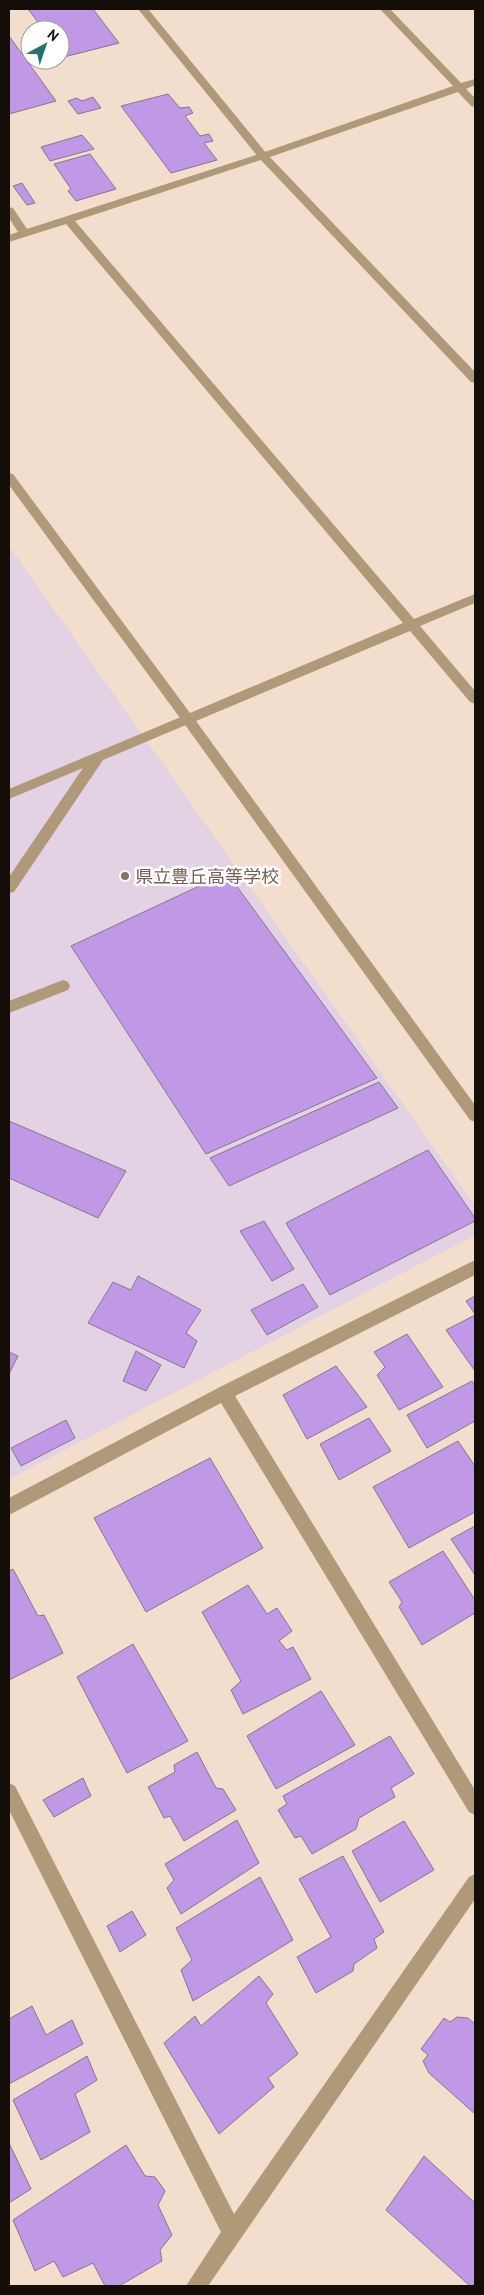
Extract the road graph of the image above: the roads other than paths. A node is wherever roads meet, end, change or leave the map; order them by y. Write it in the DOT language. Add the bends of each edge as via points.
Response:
graph roads {
  1 [pos="143,9"];
  2 [pos="385,9"];
  3 [pos="475,82"];
  4 [pos="458,87"];
  5 [pos="475,104"];
  6 [pos="263,156"];
  7 [pos="9,210"];
  8 [pos="68,220"];
  9 [pos="24,233"];
  10 [pos="9,239"];
  11 [pos="475,379"];
  12 [pos="9,478"];
  13 [pos="475,598"];
  14 [pos="412,624"];
  15 [pos="475,698"];
  16 [pos="188,719"];
  17 [pos="99,756"];
  18 [pos="9,794"];
  19 [pos="9,888"];
  20 [pos="63,986"];
  21 [pos="9,1007"];
  22 [pos="475,1116"];
  23 [pos="475,1267"];
  24 [pos="224,1393"];
  25 [pos="9,1507"];
  26 [pos="9,1792"];
  27 [pos="475,1806"];
  28 [pos="475,1883"];
  29 [pos="232,2234"];
  30 [pos="196,2286"];
  1 -- 6 [label="street"];
  2 -- 4 [label="street"];
  3 -- 4 [label="street"];
  4 -- 5 [label="street"];
  4 -- 6 [label="street"];
  6 -- 8 [label="street"];
  6 -- 11 [label="street"];
  7 -- 9 [label="street"];
  8 -- 9 [label="street"];
  8 -- 14 [label="street"];
  9 -- 10 [label="street"];
  12 -- 16 [label="street"];
  13 -- 14 [label="street"];
  14 -- 15 [label="street"];
  14 -- 16 [label="street"];
  16 -- 17 [label="street"];
  16 -- 22 [label="street"];
  17 -- 18 [label="street"];
  17 -- 19 [label="street"];
  20 -- 21 [label="street"];
  23 -- 24 [label="street"];
  24 -- 25 [label="street"];
  24 -- 27 [label="street"];
  26 -- 29 [label="street"];
  28 -- 29 [label="street"];
  29 -- 30 [label="street"];
}
